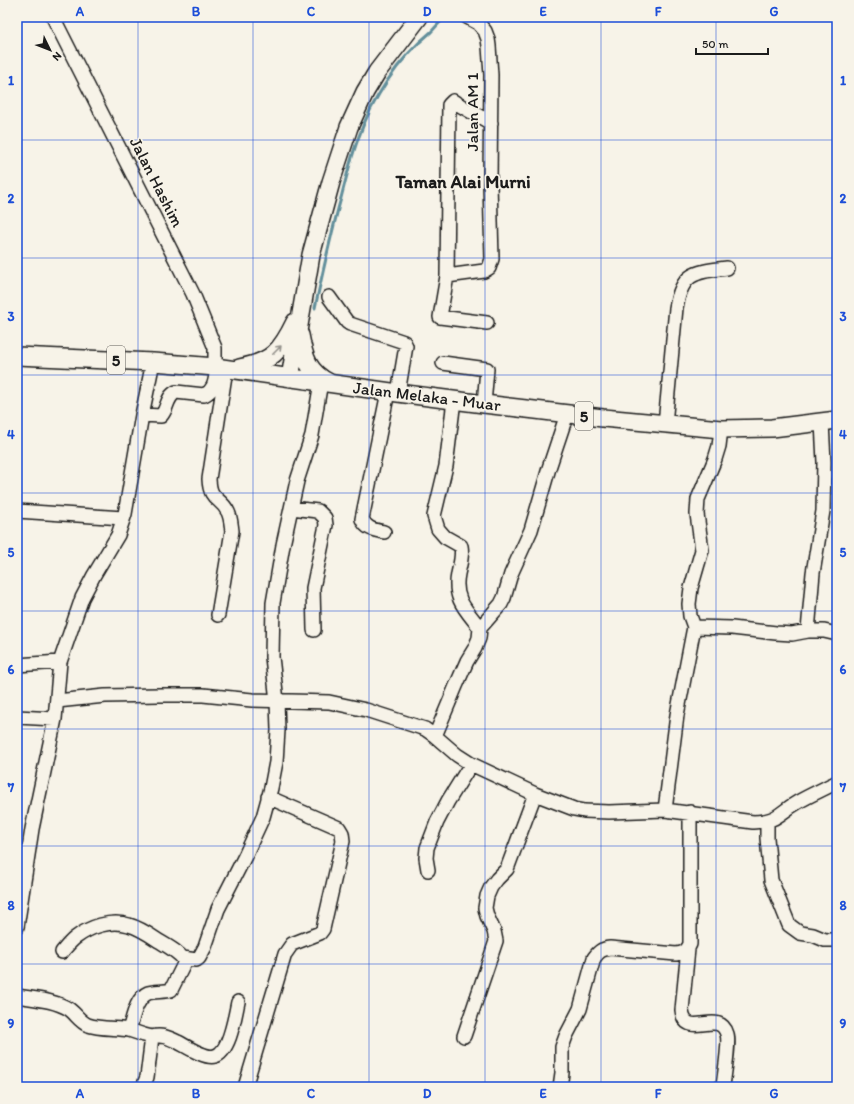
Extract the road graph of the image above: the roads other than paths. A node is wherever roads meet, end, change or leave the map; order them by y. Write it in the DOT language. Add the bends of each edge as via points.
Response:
graph roads {
  1 [pos="53,17"];
  2 [pos="419,17"];
  3 [pos="467,17"];
  4 [pos="491,124"];
  5 [pos="727,268"];
  6 [pos="446,276"];
  7 [pos="329,297"];
  8 [pos="302,307"];
  9 [pos="487,323"];
  10 [pos="299,327"];
  11 [pos="17,356"];
  12 [pos="153,362"];
  13 [pos="443,363"];
  14 [pos="221,373"];
  15 [pos="290,378"];
  16 [pos="327,383"];
  17 [pos="393,392"];
  18 [pos="454,400"];
  19 [pos="484,404"];
  20 [pos="567,414"];
  21 [pos="142,415"];
  22 [pos="830,421"];
  23 [pos="665,424"];
  24 [pos="721,429"];
  25 [pos="292,508"];
  26 [pos="17,511"];
  27 [pos="123,518"];
  28 [pos="384,532"];
  29 [pos="218,615"];
  30 [pos="694,627"];
  31 [pos="480,628"];
  32 [pos="314,630"];
  33 [pos="808,631"];
  34 [pos="837,634"];
  35 [pos="60,662"];
  36 [pos="17,665"];
  37 [pos="57,701"];
  38 [pos="277,701"];
  39 [pos="17,717"];
  40 [pos="55,719"];
  41 [pos="436,736"];
  42 [pos="471,764"];
  43 [pos="837,782"];
  44 [pos="535,794"];
  45 [pos="268,798"];
  46 [pos="665,810"];
  47 [pos="690,812"];
  48 [pos="767,822"];
  49 [pos="428,870"];
  50 [pos="17,928"];
  51 [pos="837,940"];
  52 [pos="688,949"];
  53 [pos="62,952"];
  54 [pos="183,958"];
  55 [pos="17,996"];
  56 [pos="238,1002"];
  57 [pos="129,1030"];
  58 [pos="464,1036"];
  59 [pos="152,1037"];
  60 [pos="143,1087"];
  61 [pos="245,1087"];
  62 [pos="560,1087"];
  63 [pos="723,1087"];
  1 -- 14 [label="street, Jalan Hashim" via="193,294 215,348"];
  2 -- 8 [label="main road" via="377,72 349,127 311,255"];
  3 -- 4 [label="street, Jalan AM 1" via="478,23 488,39"];
  4 -- 6 [label="street, Jalan AM 1" via="492,259 489,268 484,271"];
  4 -- 6 [label="street" via="456,103 449,105"];
  5 -- 23 [label="street" via="694,274 685,282 679,293"];
  6 -- 9 [label="street" via="440,317"];
  7 -- 17 [label="street" via="350,324 404,342 406,346"];
  8 -- 10 [label="main road"];
  14 -- 8 [label="main road, one-way" via="264,361 277,352 286,340"];
  10 -- 15 [label="main road"];
  10 -- 16 [label="main road" via="307,361 314,373"];
  11 -- 12 [label="main road, Jalan Melaka - Muar / 5"];
  12 -- 14 [label="main road, Jalan Melaka - Muar / 5"];
  12 -- 21 [label="street"];
  13 -- 19 [label="street" via="487,369"];
  14 -- 15 [label="main road, Jalan Melaka - Muar / 5"];
  14 -- 21 [label="street" via="208,393 172,394 163,415"];
  14 -- 29 [label="street, Jalan Hashim" via="209,479 214,497 228,510 232,531"];
  15 -- 16 [label="main road, Jalan Melaka - Muar / 5"];
  16 -- 17 [label="main road, Jalan Melaka - Muar / 5"];
  16 -- 25 [label="street" via="297,481"];
  17 -- 18 [label="main road, Jalan Melaka - Muar / 5"];
  17 -- 28 [label="street" via="362,519 364,524 373,530"];
  18 -- 19 [label="main road, Jalan Melaka - Muar / 5"];
  18 -- 31 [label="street" via="446,466 434,516 442,533 461,546 456,585 460,601"];
  19 -- 20 [label="main road, Jalan Melaka - Muar / 5"];
  20 -- 23 [label="main road, Jalan Melaka - Muar / 5"];
  20 -- 31 [label="street" via="548,468 531,530 511,574 504,598"];
  21 -- 27 [label="street"];
  22 -- 24 [label="main road, Jalan Melaka - Muar / 5" via="772,428"];
  22 -- 33 [label="street" via="824,462 824,510 813,573"];
  23 -- 24 [label="main road, Jalan Melaka - Muar / 5"];
  24 -- 30 [label="street" via="715,459 698,499 697,514 702,550 689,604"];
  25 -- 32 [label="street" via="318,511 325,518 326,525 313,588"];
  25 -- 38 [label="street" via="273,603 272,656"];
  26 -- 27 [label="street"];
  27 -- 35 [label="street" via="118,535 82,598"];
  30 -- 33 [label="street" via="792,634"];
  30 -- 46 [label="street" via="677,715"];
  31 -- 41 [label="street" via="475,648 467,661"];
  33 -- 34 [label="street"];
  35 -- 36 [label="street"];
  35 -- 37 [label="street"];
  37 -- 38 [label="street" via="105,696 160,695 203,695"];
  37 -- 40 [label="street"];
  38 -- 41 [label="street" via="329,702 366,710 425,729"];
  38 -- 45 [label="street" via="276,762"];
  39 -- 40 [label="street"];
  40 -- 50 [label="street" via="32,829"];
  41 -- 42 [label="street"];
  42 -- 44 [label="street"];
  42 -- 49 [label="street" via="434,829 427,848"];
  43 -- 48 [label="street" via="796,803"];
  44 -- 46 [label="street" via="584,811"];
  44 -- 58 [label="street" via="507,869 496,879 487,896 485,908 496,941"];
  45 -- 54 [label="street" via="263,817 218,909 199,958"];
  45 -- 61 [label="street" via="339,828 343,841 323,929 320,933 292,944 285,954"];
  46 -- 47 [label="street"];
  47 -- 48 [label="street"];
  47 -- 52 [label="street"];
  48 -- 51 [label="street" via="771,880 789,925 800,933 825,940"];
  52 -- 62 [label="street" via="684,953 676,954 610,948 598,952 594,958 580,1009 562,1047"];
  52 -- 63 [label="street" via="683,1016 689,1024 715,1022 724,1028 728,1038"];
  53 -- 54 [label="street" via="86,931 118,922 143,932"];
  54 -- 57 [label="street" via="185,962 171,990 147,993 141,998"];
  55 -- 57 [label="street" via="63,1006 82,1022 90,1025"];
  56 -- 59 [label="street" via="227,1045 215,1056 207,1056 168,1037"];
  57 -- 59 [label="street"];
  59 -- 60 [label="street" via="147,1077"];
}
